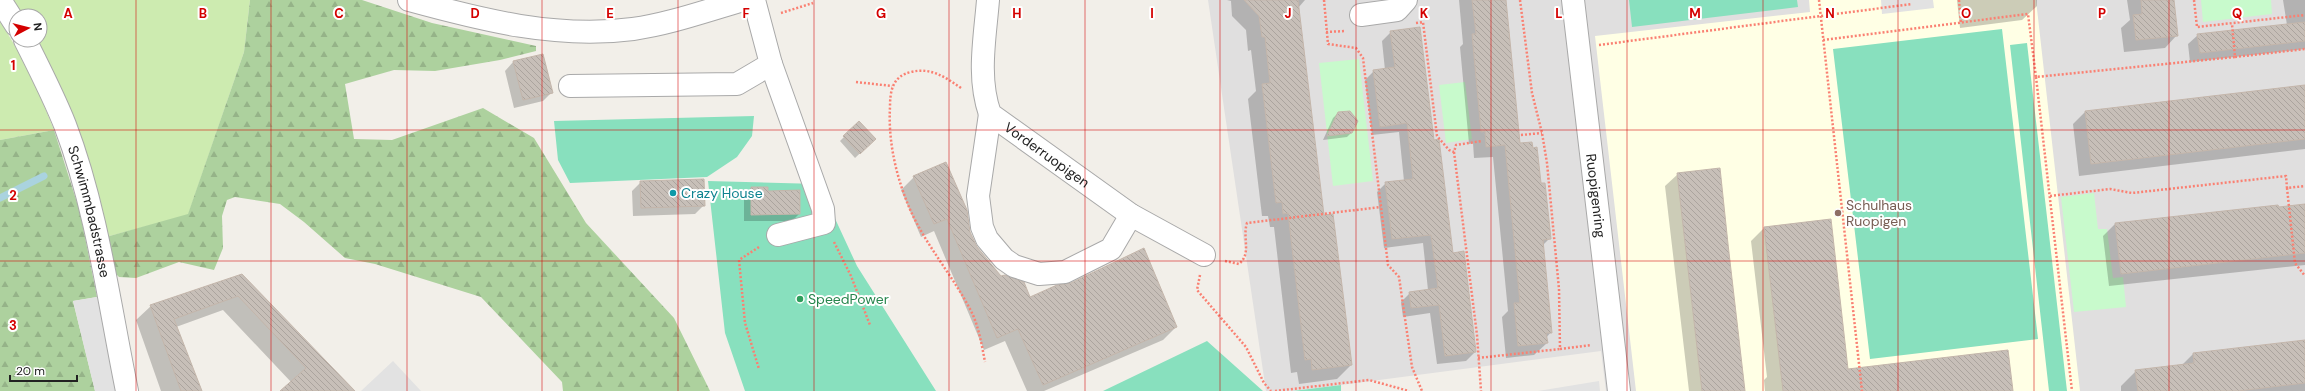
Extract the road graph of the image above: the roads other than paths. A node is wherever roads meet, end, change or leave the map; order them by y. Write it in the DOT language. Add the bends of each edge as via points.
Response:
graph roads {
  1 [pos="0,0"];
  2 [pos="408,0"];
  3 [pos="744,0"];
  4 [pos="988,0"];
  5 [pos="1406,0"];
  6 [pos="1573,0"];
  7 [pos="757,10"];
  8 [pos="8,12"];
  9 [pos="1356,23"];
  10 [pos="28,48"];
  11 [pos="771,64"];
  12 [pos="570,86"];
  13 [pos="990,114"];
  14 [pos="1131,215"];
  15 [pos="778,235"];
  16 [pos="1204,255"];
  17 [pos="127,391"];
  18 [pos="1619,391"];
  1 -- 8 [label="street"];
  2 -- 3 [label="street" via="519,28 585,32 632,29 659,24"];
  4 -- 13 [label="street, Vorderruopigen" via="982,72"];
  5 -- 9 [label="street" via="1397,10"];
  6 -- 18 [label="street, Ruopigenring"];
  7 -- 11 [label="street"];
  10 -- 17 [label="street, Schwimmbadstrasse" via="60,112 83,183"];
  11 -- 12 [label="street" via="738,84"];
  11 -- 15 [label="street" via="823,209 824,223"];
  13 -- 14 [label="street, Vorderruopigen"];
  13 -- 14 [label="street" via="978,196 982,227 987,239 1004,259 1014,266 1039,274 1065,272 1111,249"];
  14 -- 16 [label="street, Vorderruopigen"];
}
